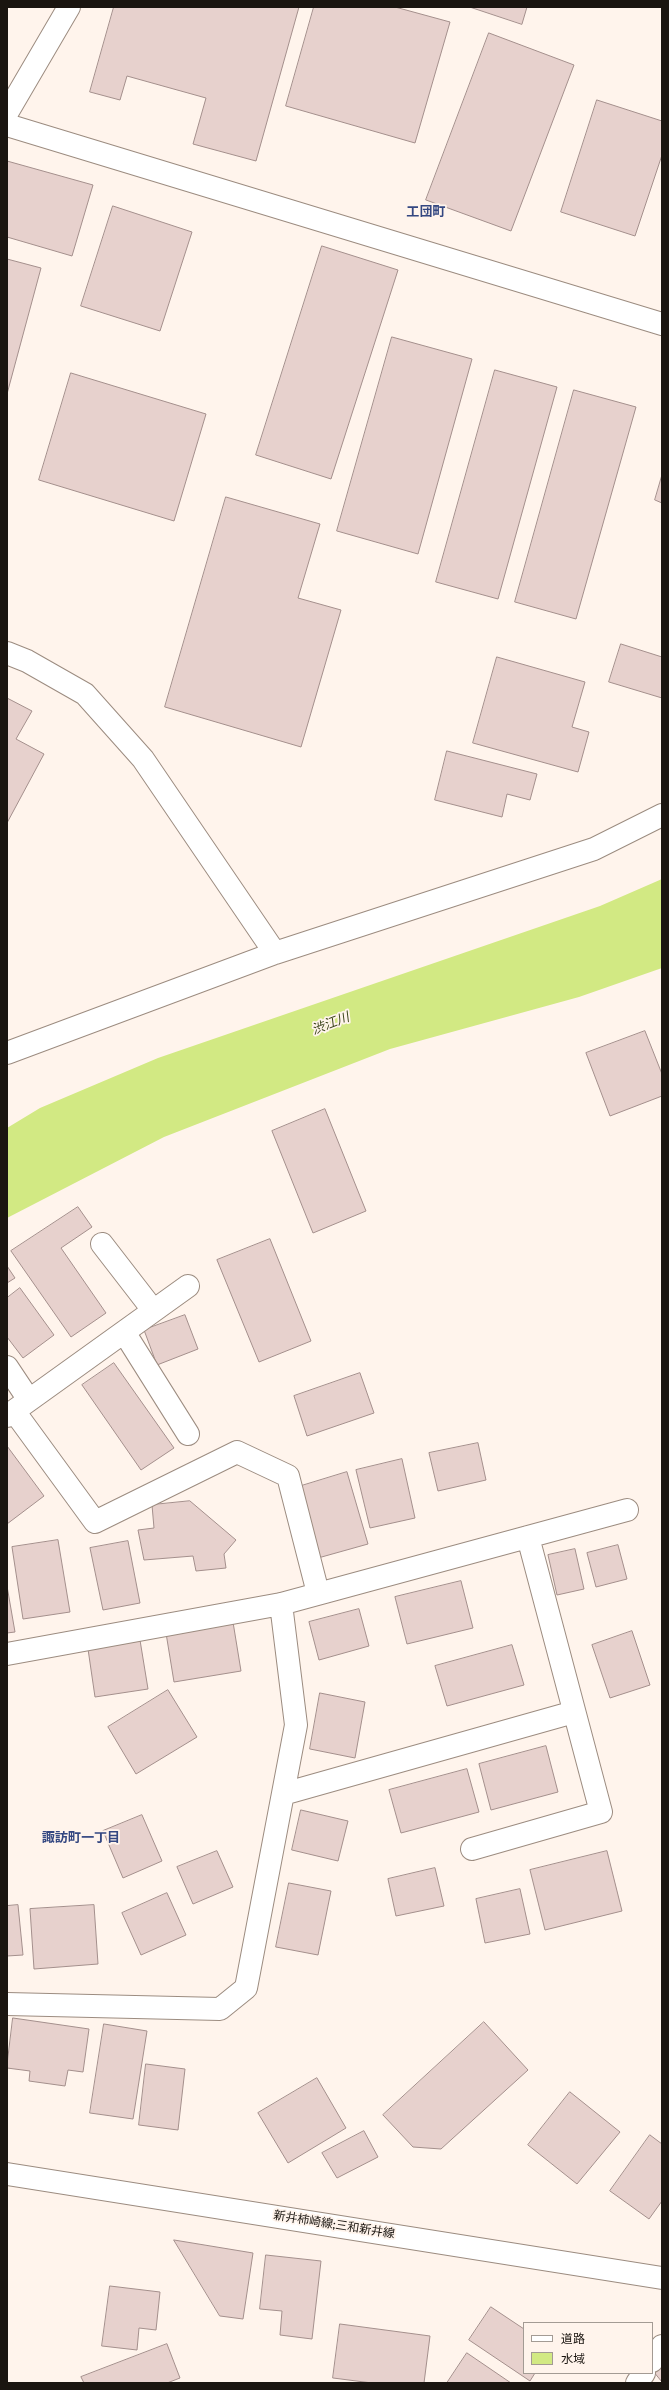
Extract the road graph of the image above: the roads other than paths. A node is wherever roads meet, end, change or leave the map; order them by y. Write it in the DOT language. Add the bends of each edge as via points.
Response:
graph roads {
  1 [pos="69,7"];
  2 [pos="7,113"];
  3 [pos="7,125"];
  4 [pos="662,324"];
  5 [pos="7,653"];
  6 [pos="662,815"];
  7 [pos="275,953"];
  8 [pos="7,1053"];
  9 [pos="102,1244"];
  10 [pos="188,1286"];
  11 [pos="153,1310"];
  12 [pos="124,1332"];
  13 [pos="7,1367"];
  14 [pos="16,1409"];
  15 [pos="188,1434"];
  16 [pos="628,1510"];
  17 [pos="528,1537"];
  18 [pos="318,1593"];
  19 [pos="281,1604"];
  20 [pos="7,1654"];
  21 [pos="574,1712"];
  22 [pos="283,1794"];
  23 [pos="472,1849"];
  24 [pos="7,2004"];
  25 [pos="7,2174"];
  26 [pos="662,2278"];
  27 [pos="662,2346"];
  28 [pos="653,2360"];
  29 [pos="643,2374"];
  30 [pos="637,2383"];
  1 -- 2 [label="main road"];
  3 -- 4 [label="main road"];
  5 -- 7 [label="main road" via="27,661 85,694 143,759"];
  6 -- 7 [label="main road" via="594,849"];
  7 -- 8 [label="main road"];
  9 -- 11 [label="main road"];
  10 -- 11 [label="main road"];
  11 -- 12 [label="main road"];
  12 -- 14 [label="main road"];
  12 -- 15 [label="main road"];
  13 -- 14 [label="main road"];
  14 -- 18 [label="main road" via="95,1522 237,1452 288,1476"];
  16 -- 17 [label="main road"];
  17 -- 18 [label="main road"];
  17 -- 21 [label="main road"];
  18 -- 19 [label="main road"];
  19 -- 20 [label="main road"];
  19 -- 22 [label="main road" via="296,1725"];
  21 -- 22 [label="main road"];
  21 -- 23 [label="main road" via="601,1812"];
  22 -- 24 [label="main road" via="246,1988 220,2009"];
  25 -- 26 [label="main road, 新井柿崎線;三和新井線"];
  27 -- 28 [label="main road"];
  29 -- 30 [label="main road"];
}
